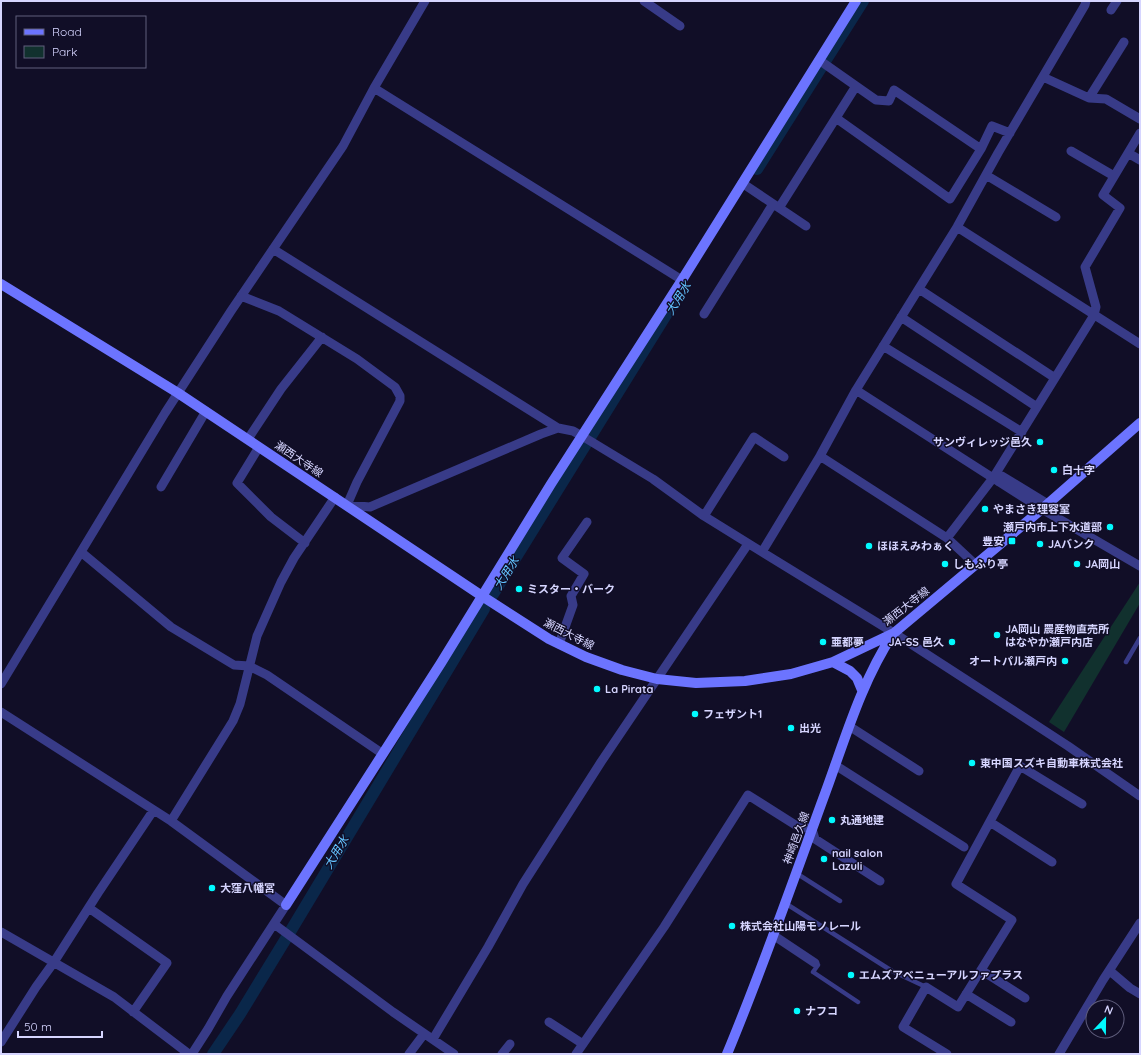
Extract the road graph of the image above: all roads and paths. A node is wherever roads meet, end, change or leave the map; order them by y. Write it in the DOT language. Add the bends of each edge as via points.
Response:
graph roads {
  1 [pos="425,1"];
  2 [pos="644,1"];
  3 [pos="856,1"];
  4 [pos="1086,1"];
  5 [pos="1117,1"];
  6 [pos="1111,10"];
  7 [pos="680,26"];
  8 [pos="1124,42"];
  9 [pos="820,61"];
  10 [pos="1043,77"];
  11 [pos="856,86"];
  12 [pos="374,88"];
  13 [pos="1089,98"];
  14 [pos="836,118"];
  15 [pos="1140,119"];
  16 [pos="1010,133"];
  17 [pos="1140,133"];
  18 [pos="981,149"];
  19 [pos="1071,151"];
  20 [pos="1128,153"];
  21 [pos="1140,160"];
  22 [pos="986,175"];
  23 [pos="1114,176"];
  24 [pos="745,185"];
  25 [pos="776,206"];
  26 [pos="1056,217"];
  27 [pos="806,226"];
  28 [pos="957,227"];
  29 [pos="273,249"];
  30 [pos="682,280"];
  31 [pos="1,284"];
  32 [pos="919,289"];
  33 [pos="241,296"];
  34 [pos="704,314"];
  35 [pos="1094,315"];
  36 [pos="901,317"];
  37 [pos="322,337"];
  38 [pos="1140,344"];
  39 [pos="883,346"];
  40 [pos="1055,378"];
  41 [pos="856,390"];
  42 [pos="178,393"];
  43 [pos="1037,407"];
  44 [pos="206,411"];
  45 [pos="1140,423"];
  46 [pos="558,428"];
  47 [pos="1022,432"];
  48 [pos="582,436"];
  49 [pos="248,439"];
  50 [pos="259,447"];
  51 [pos="820,456"];
  52 [pos="784,457"];
  53 [pos="996,480"];
  54 [pos="161,487"];
  55 [pos="335,497"];
  56 [pos="347,506"];
  57 [pos="1045,507"];
  58 [pos="704,516"];
  59 [pos="587,522"];
  60 [pos="947,538"];
  61 [pos="304,543"];
  62 [pos="748,544"];
  63 [pos="81,552"];
  64 [pos="762,552"];
  65 [pos="976,565"];
  66 [pos="1140,566"];
  67 [pos="482,596"];
  68 [pos="894,633"];
  69 [pos="1140,638"];
  70 [pos="559,644"];
  71 [pos="860,649"];
  72 [pos="877,661"];
  73 [pos="833,662"];
  74 [pos="1126,662"];
  75 [pos="249,666"];
  76 [pos="657,679"];
  77 [pos="1,684"];
  78 [pos="862,690"];
  79 [pos="1,712"];
  80 [pos="849,726"];
  81 [pos="383,754"];
  82 [pos="836,765"];
  83 [pos="919,771"];
  84 [pos="1140,796"];
  85 [pos="1082,804"];
  86 [pos="153,811"];
  87 [pos="171,821"];
  88 [pos="990,822"];
  89 [pos="812,830"];
  90 [pos="964,847"];
  91 [pos="1052,862"];
  92 [pos="796,873"];
  93 [pos="880,881"];
  94 [pos="840,901"];
  95 [pos="785,903"];
  96 [pos="286,905"];
  97 [pos="89,908"];
  98 [pos="274,924"];
  99 [pos="1140,924"];
  100 [pos="1,932"];
  101 [pos="773,935"];
  102 [pos="54,962"];
  103 [pos="815,962"];
  104 [pos="981,970"];
  105 [pos="1110,970"];
  106 [pos="926,987"];
  107 [pos="966,994"];
  108 [pos="1140,994"];
  109 [pos="1025,998"];
  110 [pos="858,1002"];
  111 [pos="134,1012"];
  112 [pos="549,1022"];
  113 [pos="1011,1022"];
  114 [pos="424,1034"];
  115 [pos="433,1039"];
  116 [pos="1,1042"];
  117 [pos="510,1044"];
  118 [pos="583,1044"];
  119 [pos="441,1051"];
  120 [pos="190,1054"];
  121 [pos="408,1054"];
  122 [pos="454,1054"];
  123 [pos="502,1054"];
  124 [pos="576,1054"];
  125 [pos="727,1054"];
  126 [pos="947,1054"];
  127 [pos="1059,1054"];
  1 -- 12 [label="street"];
  2 -- 7 [label="street"];
  3 -- 9 [label="main road"];
  4 -- 10 [label="street"];
  5 -- 6 [label="street"];
  8 -- 13 [label="street"];
  9 -- 11 [label="street"];
  9 -- 24 [label="main road"];
  10 -- 13 [label="street"];
  10 -- 16 [label="street"];
  11 -- 14 [label="street"];
  11 -- 18 [label="street" via="876,100 889,101 894,90"];
  12 -- 29 [label="street" via="343,146"];
  12 -- 30 [label="street"];
  13 -- 15 [label="street" via="1106,99"];
  14 -- 18 [label="street" via="950,198"];
  14 -- 25 [label="street"];
  16 -- 18 [label="street" via="992,126"];
  16 -- 22 [label="street"];
  17 -- 20 [label="street"];
  19 -- 23 [label="street"];
  20 -- 21 [label="street"];
  20 -- 23 [label="street"];
  22 -- 26 [label="street"];
  22 -- 28 [label="street"];
  23 -- 35 [label="street" via="1103,196 1120,208 1085,267 1096,307"];
  24 -- 25 [label="street"];
  24 -- 30 [label="main road"];
  25 -- 27 [label="street"];
  25 -- 34 [label="street"];
  28 -- 32 [label="street"];
  28 -- 35 [label="street"];
  29 -- 33 [label="street"];
  29 -- 46 [label="street"];
  30 -- 48 [label="main road"];
  31 -- 42 [label="main road, 瀬西大寺線"];
  32 -- 36 [label="street"];
  32 -- 40 [label="street"];
  33 -- 37 [label="street" via="279,311"];
  33 -- 42 [label="street"];
  35 -- 38 [label="street"];
  35 -- 40 [label="street"];
  36 -- 39 [label="street"];
  36 -- 43 [label="street"];
  37 -- 49 [label="street" via="281,389"];
  37 -- 56 [label="street" via="395,387 400,396 400,401 356,482"];
  39 -- 41 [label="street"];
  39 -- 47 [label="street"];
  40 -- 43 [label="street"];
  41 -- 51 [label="street"];
  41 -- 53 [label="street"];
  42 -- 44 [label="main road, 瀬西大寺線"];
  42 -- 63 [label="street"];
  43 -- 47 [label="street"];
  44 -- 49 [label="main road, 瀬西大寺線"];
  44 -- 54 [label="street"];
  45 -- 57 [label="main road, 瀬西大寺線"];
  46 -- 48 [label="street"];
  46 -- 56 [label="street" via="370,507"];
  47 -- 53 [label="street"];
  48 -- 58 [label="street" via="653,479"];
  48 -- 67 [label="main road"];
  49 -- 50 [label="main road, 瀬西大寺線"];
  50 -- 55 [label="main road, 瀬西大寺線"];
  50 -- 61 [label="street" via="236,483 271,517"];
  51 -- 60 [label="street"];
  51 -- 64 [label="street"];
  52 -- 58 [label="street" via="754,437"];
  53 -- 57 [label="street" via="1002,476"];
  53 -- 60 [label="street"];
  55 -- 56 [label="main road, 瀬西大寺線"];
  55 -- 61 [label="street"];
  56 -- 67 [label="main road, 瀬西大寺線"];
  57 -- 65 [label="main road, 瀬西大寺線"];
  57 -- 66 [label="street"];
  58 -- 62 [label="street"];
  59 -- 70 [label="street" via="562,558 584,574 571,596 573,605"];
  60 -- 65 [label="street"];
  61 -- 75 [label="street" via="281,582 257,636"];
  62 -- 64 [label="street"];
  62 -- 76 [label="street"];
  63 -- 75 [label="street" via="171,627 234,665"];
  63 -- 77 [label="street"];
  64 -- 68 [label="street"];
  65 -- 68 [label="main road, 瀬西大寺線"];
  67 -- 70 [label="main road, 瀬西大寺線"];
  67 -- 81 [label="main road"];
  68 -- 71 [label="main road, 瀬西大寺線"];
  68 -- 72 [label="main road, 神崎邑久線"];
  68 -- 84 [label="street"];
  69 -- 74 [label="lane"];
  70 -- 76 [label="main road, 瀬西大寺線" via="622,670"];
  71 -- 72 [label="main road" via="874,652"];
  71 -- 73 [label="main road, 瀬西大寺線"];
  72 -- 78 [label="main road, 神崎邑久線"];
  73 -- 76 [label="main road, 瀬西大寺線" via="791,674 745,681 696,683"];
  73 -- 78 [label="main road" via="850,671 857,678"];
  75 -- 81 [label="street" via="266,674"];
  75 -- 87 [label="street" via="233,721"];
  76 -- 115 [label="street" via="522,884"];
  78 -- 80 [label="main road, 神崎邑久線"];
  79 -- 86 [label="street"];
  80 -- 82 [label="main road, 神崎邑久線"];
  80 -- 83 [label="street"];
  81 -- 96 [label="main road"];
  82 -- 89 [label="main road, 神崎邑久線"];
  82 -- 90 [label="street"];
  85 -- 88 [label="street" via="1020,766"];
  86 -- 87 [label="street"];
  86 -- 97 [label="street"];
  87 -- 96 [label="street"];
  88 -- 91 [label="street"];
  88 -- 104 [label="street" via="956,884 1012,920"];
  89 -- 92 [label="main road, 神崎邑久線"];
  89 -- 93 [label="street" via="815,839"];
  89 -- 118 [label="street" via="797,826 748,795 664,927"];
  92 -- 94 [label="lane"];
  92 -- 95 [label="main road, 神崎邑久線"];
  95 -- 101 [label="main road, 神崎邑久線"];
  95 -- 106 [label="lane" via="892,971"];
  96 -- 98 [label="street"];
  97 -- 102 [label="street"];
  97 -- 111 [label="street" via="167,964"];
  98 -- 114 [label="street"];
  98 -- 120 [label="street"];
  99 -- 105 [label="street"];
  100 -- 102 [label="street"];
  101 -- 103 [label="street"];
  101 -- 125 [label="main road, 神崎邑久線"];
  102 -- 111 [label="street" via="114,997"];
  102 -- 116 [label="street"];
  103 -- 110 [label="lane" via="818,965 813,972"];
  104 -- 107 [label="street"];
  104 -- 109 [label="street"];
  105 -- 108 [label="street"];
  105 -- 127 [label="street"];
  106 -- 107 [label="street" via="958,1006"];
  106 -- 126 [label="street" via="903,1027"];
  107 -- 113 [label="street"];
  111 -- 120 [label="street"];
  112 -- 118 [label="street"];
  114 -- 115 [label="street"];
  114 -- 121 [label="street"];
  115 -- 119 [label="street"];
  117 -- 123 [label="street"];
  118 -- 124 [label="street"];
  119 -- 122 [label="street"];
}
